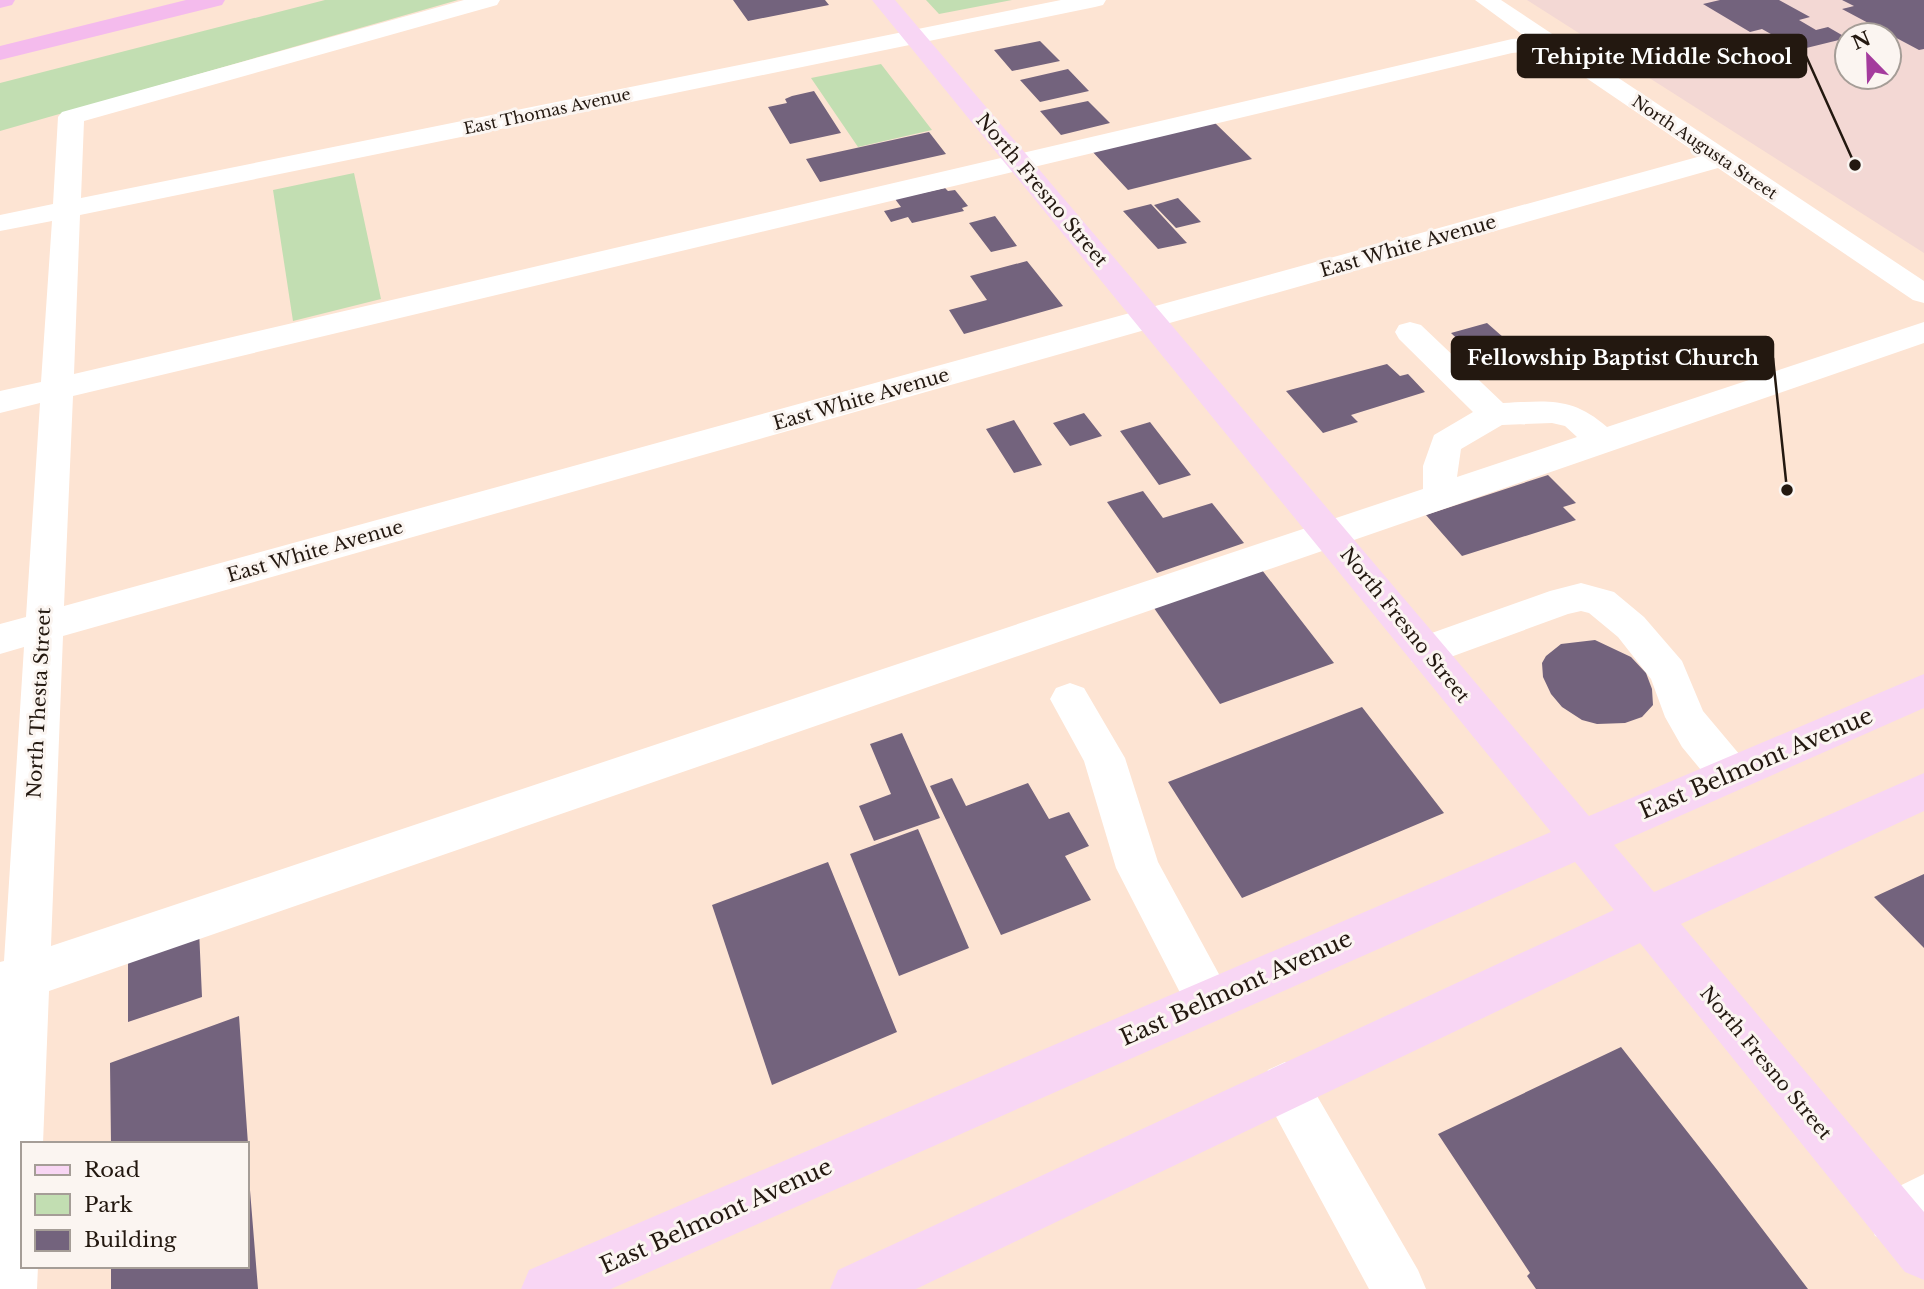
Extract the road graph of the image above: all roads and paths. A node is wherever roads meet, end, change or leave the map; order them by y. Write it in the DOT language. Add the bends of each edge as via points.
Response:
graph roads {
  1 [pos="214,0"];
  2 [pos="489,0"];
  3 [pos="883,0"];
  4 [pos="1095,0"];
  5 [pos="1486,0"];
  6 [pos="913,36"];
  7 [pos="1550,43"];
  8 [pos="0,53"];
  9 [pos="1723,158"];
  10 [pos="1018,162"];
  11 [pos="67,209"];
  12 [pos="0,223"];
  13 [pos="1924,293"];
  14 [pos="1150,318"];
  15 [pos="1410,332"];
  16 [pos="1924,332"];
  17 [pos="55,389"];
  18 [pos="0,402"];
  19 [pos="1495,414"];
  20 [pos="1601,441"];
  21 [pos="1440,496"];
  22 [pos="1330,534"];
  23 [pos="43,627"];
  24 [pos="0,639"];
  25 [pos="1426,651"];
  26 [pos="1924,690"];
  27 [pos="1070,699"];
  28 [pos="1730,774"];
  29 [pos="1924,791"];
  30 [pos="1580,838"];
  31 [pos="1646,919"];
  32 [pos="13,980"];
  33 [pos="1209,1000"];
  34 [pos="1285,1087"];
  35 [pos="1914,1223"];
  36 [pos="10,1289"];
  37 [pos="548,1289"];
  38 [pos="857,1289"];
  39 [pos="1399,1289"];
  1 -- 8 [label="highway"];
  2 -- 11 [label="street, North Thesta Street" via="71,117"];
  3 -- 6 [label="main road, North Fresno Street"];
  4 -- 6 [label="street, East Thomas Avenue"];
  5 -- 7 [label="street, North Augusta Street"];
  6 -- 10 [label="main road, North Fresno Street"];
  6 -- 11 [label="street, East Thomas Avenue"];
  7 -- 9 [label="street, North Augusta Street"];
  7 -- 10 [label="street" via="1512,46"];
  9 -- 13 [label="street, North Augusta Street"];
  9 -- 14 [label="street, East White Avenue"];
  10 -- 14 [label="main road, North Fresno Street"];
  10 -- 17 [label="street"];
  11 -- 12 [label="street, East Thomas Avenue"];
  11 -- 17 [label="street, North Thesta Street"];
  14 -- 22 [label="main road, North Fresno Street"];
  14 -- 23 [label="street, East White Avenue"];
  15 -- 19 [label="street"];
  16 -- 20 [label="street"];
  17 -- 18 [label="street"];
  17 -- 23 [label="street, North Thesta Street"];
  19 -- 20 [label="street" via="1552,412 1576,418"];
  19 -- 21 [label="street" via="1447,443 1440,466"];
  20 -- 21 [label="street"];
  21 -- 22 [label="street"];
  22 -- 25 [label="main road, North Fresno Street"];
  22 -- 32 [label="street"];
  23 -- 24 [label="street, East White Avenue"];
  23 -- 32 [label="street, North Thesta Street"];
  25 -- 28 [label="street" via="1563,601 1581,597 1601,602 1631,627 1668,672 1690,725"];
  25 -- 30 [label="main road, North Fresno Street"];
  26 -- 28 [label="main road, East Belmont Avenue"];
  27 -- 33 [label="street" via="1104,758 1138,868"];
  28 -- 30 [label="main road, East Belmont Avenue"];
  29 -- 31 [label="main road"];
  30 -- 31 [label="main road, North Fresno Street"];
  30 -- 33 [label="main road, East Belmont Avenue"];
  31 -- 34 [label="main road"];
  31 -- 35 [label="main road, North Fresno Street"];
  32 -- 36 [label="street, North Thesta Street"];
  33 -- 37 [label="main road, East Belmont Avenue"];
  34 -- 38 [label="main road"];
  34 -- 39 [label="street"];
}
